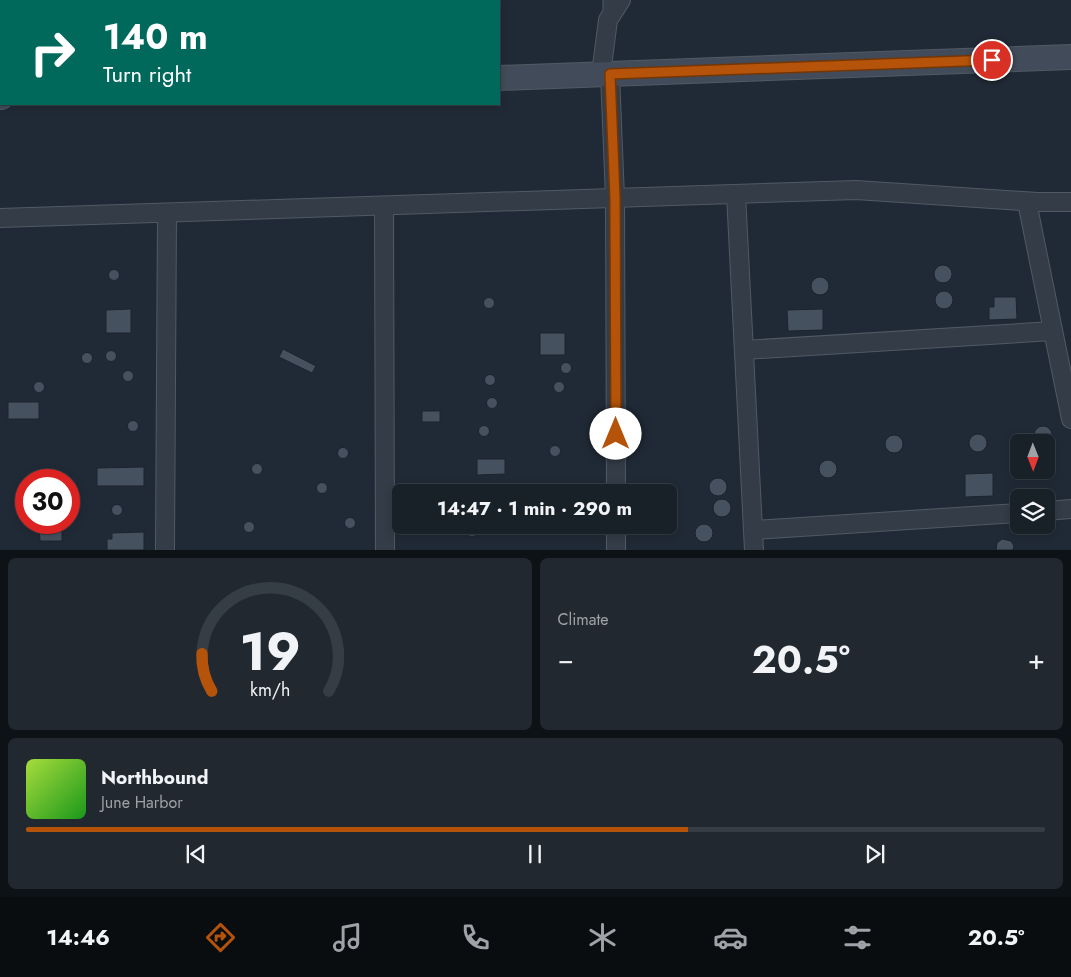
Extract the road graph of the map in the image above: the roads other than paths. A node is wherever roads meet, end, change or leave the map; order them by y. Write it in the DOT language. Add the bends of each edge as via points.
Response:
graph roads {
  1 [pos="608,0"];
  2 [pos="621,0"];
  3 [pos="608,20"];
  4 [pos="1071,57"];
  5 [pos="605,74"];
  6 [pos="500,78"];
  7 [pos="736,194"];
  8 [pos="615,198"];
  9 [pos="1027,202"];
  10 [pos="1071,202"];
  11 [pos="384,206"];
  12 [pos="167,213"];
  13 [pos="0,218"];
  14 [pos="1053,331"];
  15 [pos="744,350"];
  16 [pos="1071,419"];
  17 [pos="616,484"];
  18 [pos="1071,510"];
  19 [pos="1055,511"];
  20 [pos="1010,514"];
  21 [pos="753,530"];
  22 [pos="616,534"];
  23 [pos="165,550"];
  24 [pos="385,550"];
  25 [pos="616,550"];
  26 [pos="754,550"];
  1 -- 3 [label="lane"];
  2 -- 3 [label="street"];
  3 -- 5 [label="street"];
  4 -- 5 [label="main road"];
  5 -- 6 [label="main road"];
  5 -- 8 [label="street"];
  7 -- 8 [label="street"];
  7 -- 9 [label="street" via="856,190"];
  7 -- 15 [label="street"];
  8 -- 11 [label="street"];
  8 -- 17 [label="street"];
  9 -- 10 [label="street"];
  9 -- 14 [label="street"];
  11 -- 12 [label="street"];
  11 -- 24 [label="street"];
  12 -- 13 [label="street"];
  12 -- 23 [label="street"];
  14 -- 15 [label="street"];
  14 -- 16 [label="street"];
  15 -- 21 [label="street"];
  18 -- 19 [label="street"];
  20 -- 21 [label="street"];
  21 -- 26 [label="street"];
  22 -- 25 [label="street"];
}
